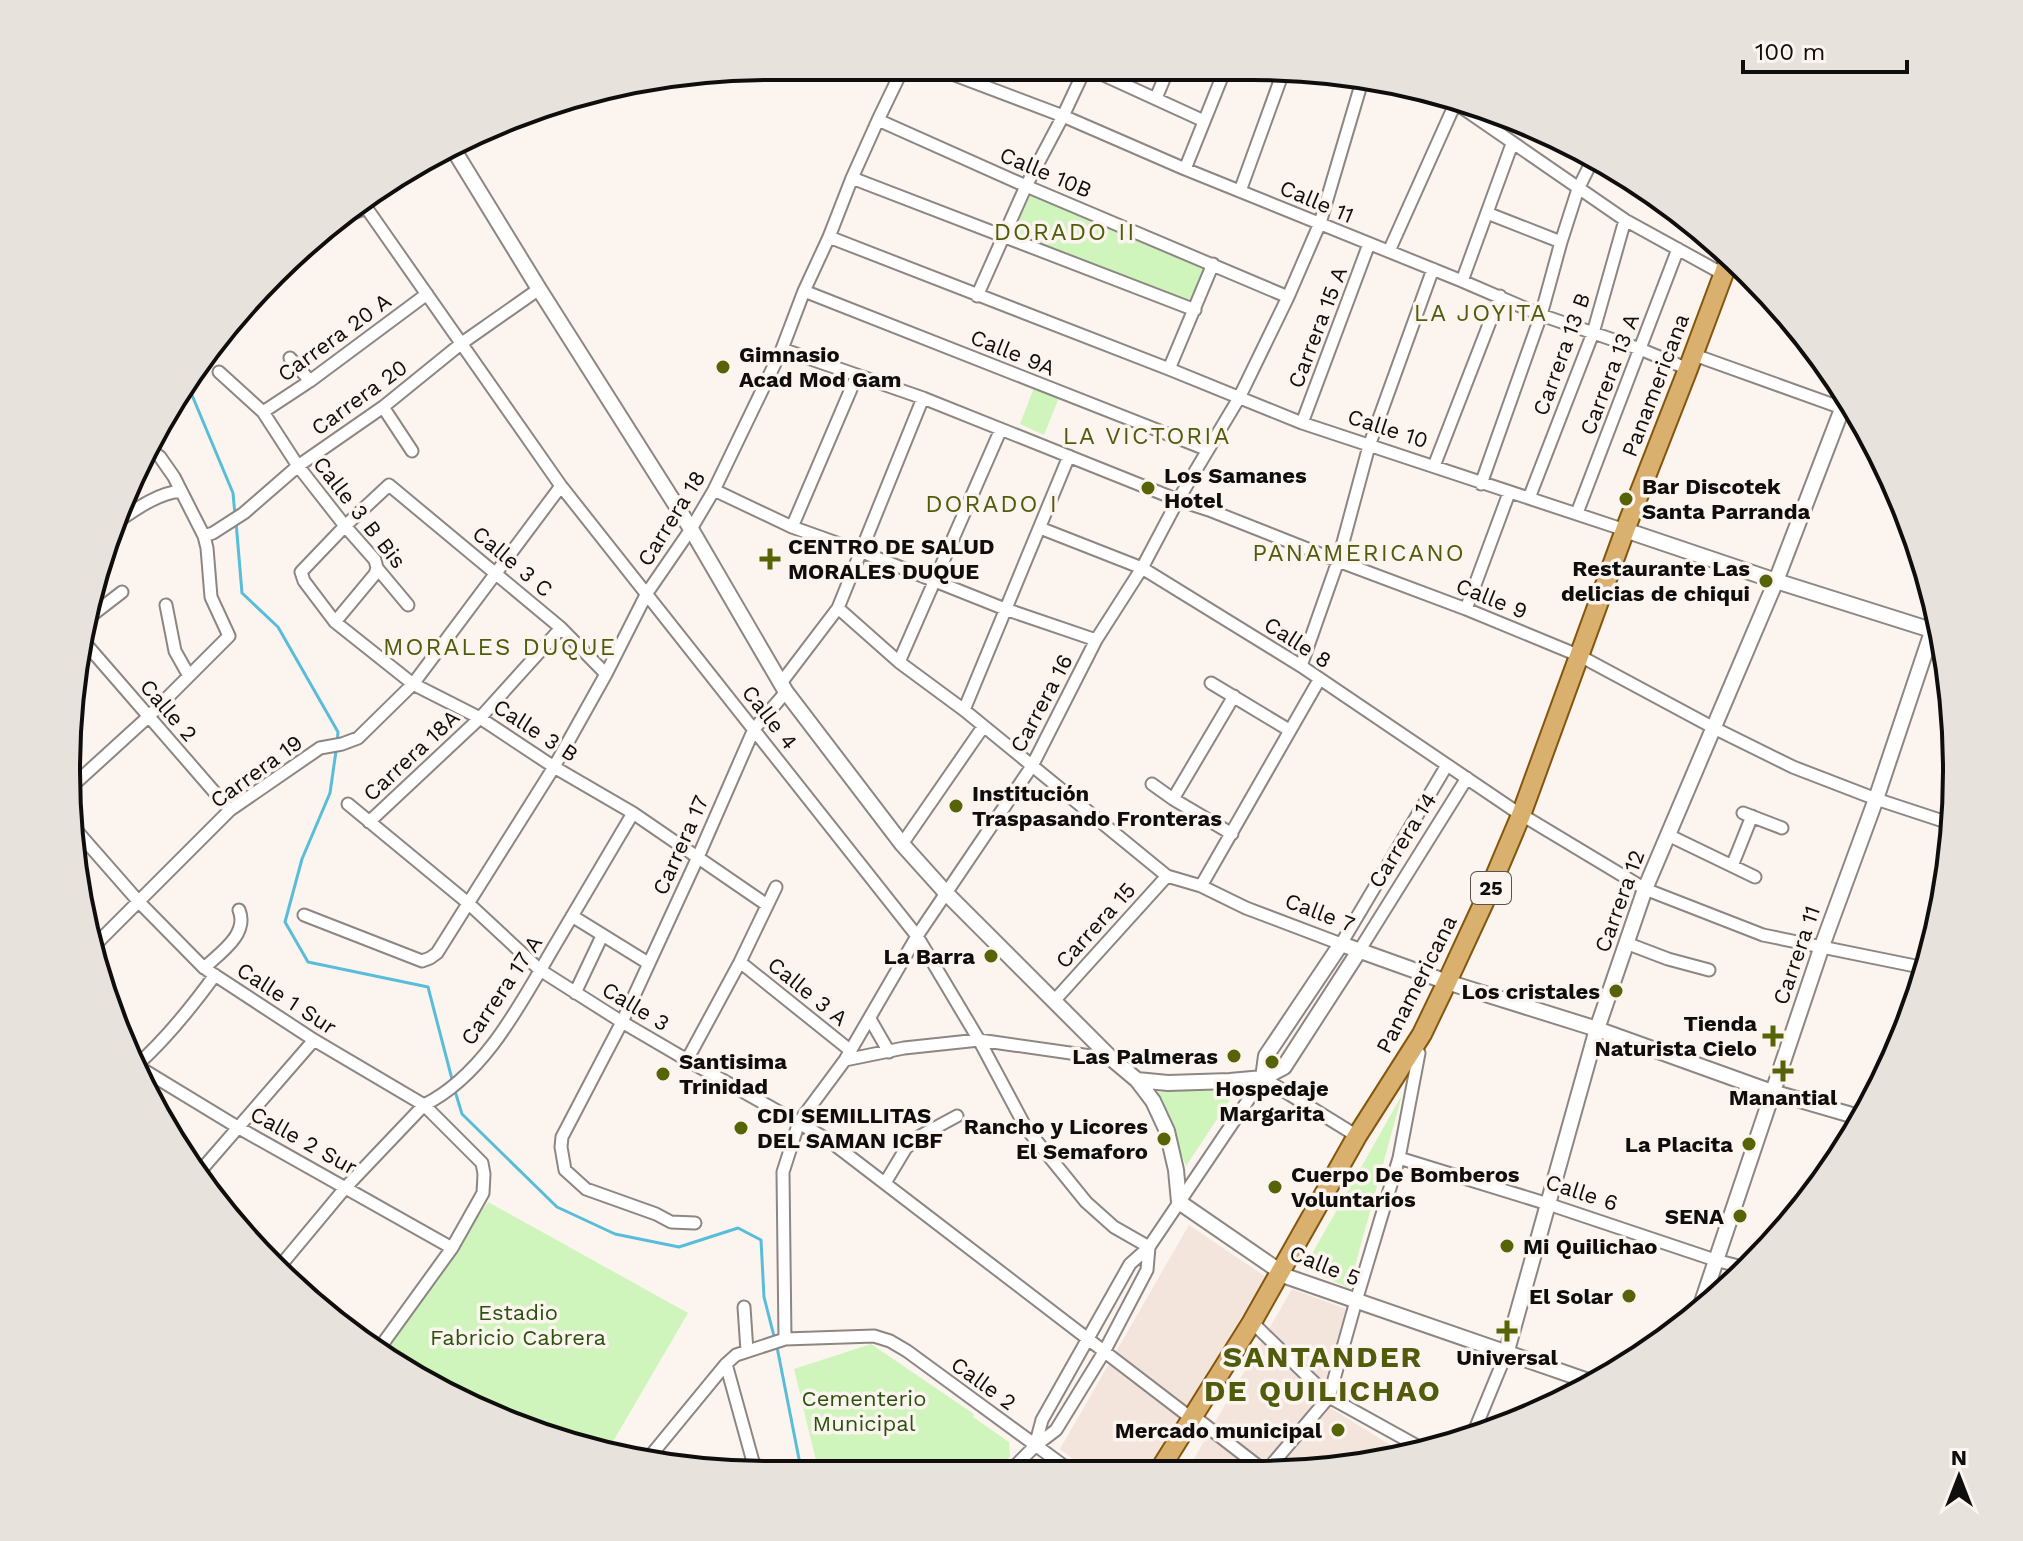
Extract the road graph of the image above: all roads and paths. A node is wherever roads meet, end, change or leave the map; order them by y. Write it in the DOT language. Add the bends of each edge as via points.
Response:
graph roads {
  1 [pos="897,80"];
  2 [pos="968,80"];
  3 [pos="1080,80"];
  4 [pos="1115,80"];
  5 [pos="1164,80"];
  6 [pos="1221,80"];
  7 [pos="1280,81"];
  8 [pos="1360,89"];
  9 [pos="1156,98"];
  10 [pos="1452,110"];
  11 [pos="1063,116"];
  12 [pos="1473,117"];
  13 [pos="878,120"];
  14 [pos="1204,121"];
  15 [pos="1512,144"];
  16 [pos="457,155"];
  17 [pos="1589,168"];
  18 [pos="1185,169"];
  19 [pos="852,178"];
  20 [pos="1026,186"];
  21 [pos="1578,189"];
  22 [pos="1240,191"];
  23 [pos="368,210"];
  24 [pos="1487,213"];
  25 [pos="1625,220"];
  26 [pos="1320,223"];
  27 [pos="1004,236"];
  28 [pos="829,237"];
  29 [pos="1561,242"];
  30 [pos="1369,244"];
  31 [pos="1678,249"];
  32 [pos="1389,251"];
  33 [pos="1213,264"];
  34 [pos="1725,267"];
  35 [pos="1433,269"];
  36 [pos="1728,269"];
  37 [pos="1462,281"];
  38 [pos="539,289"];
  39 [pos="804,291"];
  40 [pos="427,294"];
  41 [pos="977,296"];
  42 [pos="1500,296"];
  43 [pos="1288,297"];
  44 [pos="1195,310"];
  45 [pos="1541,315"];
  46 [pos="1593,333"];
  47 [pos="462,343"];
  48 [pos="782,349"];
  49 [pos="1640,349"];
  50 [pos="290,358"];
  51 [pos="1694,363"];
  52 [pos="1169,369"];
  53 [pos="219,372"];
  54 [pos="857,375"];
  55 [pos="310,381"];
  56 [pos="923,398"];
  57 [pos="1239,398"];
  58 [pos="1836,402"];
  59 [pos="383,407"];
  60 [pos="263,412"];
  61 [pos="1845,416"];
  62 [pos="1302,423"];
  63 [pos="1001,429"];
  64 [pos="1369,446"];
  65 [pos="1208,450"];
  66 [pos="412,451"];
  67 [pos="157,455"];
  68 [pos="1069,456"];
  69 [pos="298,466"];
  70 [pos="1434,466"];
  71 [pos="1481,484"];
  72 [pos="561,486"];
  73 [pos="714,490"];
  74 [pos="181,491"];
  75 [pos="1509,493"];
  76 [pos="1529,498"];
  77 [pos="1178,500"];
  78 [pos="1577,513"];
  79 [pos="130,514"];
  80 [pos="345,526"];
  81 [pos="792,527"];
  82 [pos="1040,528"];
  83 [pos="691,529"];
  84 [pos="1628,531"];
  85 [pos="208,534"];
  86 [pos="862,552"];
  87 [pos="1338,561"];
  88 [pos="377,568"];
  89 [pos="1142,568"];
  90 [pos="496,573"];
  91 [pos="1776,581"];
  92 [pos="934,582"];
  93 [pos="122,592"];
  94 [pos="647,593"];
  95 [pos="166,605"];
  96 [pos="408,605"];
  97 [pos="838,608"];
  98 [pos="100,609"];
  99 [pos="1005,609"];
  100 [pos="1466,609"];
  101 [pos="335,622"];
  102 [pos="561,628"];
  103 [pos="1928,630"];
  104 [pos="1096,640"];
  105 [pos="1932,649"];
  106 [pos="91,650"];
  107 [pos="1584,658"];
  108 [pos="899,662"];
  109 [pos="1301,666"];
  110 [pos="606,674"];
  111 [pos="189,676"];
  112 [pos="1319,680"];
  113 [pos="1211,683"];
  114 [pos="413,684"];
  115 [pos="784,688"];
  116 [pos="1234,696"];
  117 [pos="964,710"];
  118 [pos="148,717"];
  119 [pos="480,718"];
  120 [pos="983,727"];
  121 [pos="1714,728"];
  122 [pos="754,729"];
  123 [pos="1289,730"];
  124 [pos="1447,765"];
  125 [pos="1032,766"];
  126 [pos="554,767"];
  127 [pos="1467,778"];
  128 [pos="80,779"];
  129 [pos="1152,784"];
  130 [pos="1173,799"];
  131 [pos="1876,799"];
  132 [pos="348,804"];
  133 [pos="230,810"];
  134 [pos="633,813"];
  135 [pos="1524,816"];
  136 [pos="1941,821"];
  137 [pos="369,822"];
  138 [pos="1782,828"];
  139 [pos="1232,834"];
  140 [pos="1668,835"];
  141 [pos="84,839"];
  142 [pos="902,844"];
  143 [pos="698,857"];
  144 [pos="1732,866"];
  145 [pos="1167,876"];
  146 [pos="1755,877"];
  147 [pos="1201,886"];
  148 [pos="776,887"];
  149 [pos="1645,889"];
  150 [pos="947,894"];
  151 [pos="139,902"];
  152 [pos="468,903"];
  153 [pos="767,905"];
  154 [pos="239,910"];
  155 [pos="304,915"];
  156 [pos="572,916"];
  157 [pos="602,936"];
  158 [pos="917,936"];
  159 [pos="101,939"];
  160 [pos="1626,943"];
  161 [pos="1341,944"];
  162 [pos="1822,946"];
  163 [pos="1359,951"];
  164 [pos="740,962"];
  165 [pos="648,963"];
  166 [pos="1914,966"];
  167 [pos="540,970"];
  168 [pos="1709,970"];
  169 [pos="209,972"];
  170 [pos="1451,983"];
  171 [pos="575,993"];
  172 [pos="1054,1001"];
  173 [pos="870,1019"];
  174 [pos="622,1022"];
  175 [pos="1597,1029"];
  176 [pos="314,1040"];
  177 [pos="979,1040"];
  178 [pos="889,1052"];
  179 [pos="1419,1053"];
  180 [pos="848,1056"];
  181 [pos="144,1059"];
  182 [pos="1112,1059"];
  183 [pos="687,1060"];
  184 [pos="150,1073"];
  185 [pos="1263,1078"];
  186 [pos="1137,1080"];
  187 [pos="1772,1092"];
  188 [pos="429,1103"];
  189 [pos="1851,1115"];
  190 [pos="957,1116"];
  191 [pos="799,1122"];
  192 [pos="239,1128"];
  193 [pos="1357,1136"];
  194 [pos="1399,1158"];
  195 [pos="205,1166"];
  196 [pos="885,1183"];
  197 [pos="346,1187"];
  198 [pos="1179,1202"];
  199 [pos="1548,1204"];
  200 [pos="695,1223"];
  201 [pos="1149,1247"];
  202 [pos="452,1248"];
  203 [pos="1715,1260"];
  204 [pos="284,1261"];
  205 [pos="1735,1265"];
  206 [pos="1284,1275"];
  207 [pos="1705,1293"];
  208 [pos="1356,1301"];
  209 [pos="744,1307"];
  210 [pos="1258,1328"];
  211 [pos="782,1340"];
  212 [pos="1088,1340"];
  213 [pos="384,1343"];
  214 [pos="754,1349"];
  215 [pos="1104,1352"];
  216 [pos="1506,1354"];
  217 [pos="726,1364"];
  218 [pos="1579,1378"];
  219 [pos="1329,1397"];
  220 [pos="1195,1419"];
  221 [pos="1478,1423"];
  222 [pos="1410,1442"];
  223 [pos="1035,1446"];
  224 [pos="654,1451"];
  225 [pos="1275,1460"];
  226 [pos="753,1461"];
  227 [pos="1020,1461"];
  228 [pos="1057,1461"];
  229 [pos="1166,1461"];
  230 [pos="1175,1461"];
  231 [pos="1251,1461"];
  1 -- 13 [label="street, Carrera 18"];
  2 -- 11 [label="street, Calle 11"];
  3 -- 11 [label="street"];
  4 -- 9 [label="street"];
  5 -- 9 [label="street"];
  6 -- 14 [label="street"];
  7 -- 22 [label="street"];
  8 -- 26 [label="street, Carrera 16"];
  9 -- 14 [label="street"];
  10 -- 32 [label="street"];
  11 -- 18 [label="street, Calle 11"];
  11 -- 20 [label="street"];
  12 -- 15 [label="street"];
  13 -- 19 [label="street, Carrera 18"];
  13 -- 20 [label="street, Calle 10B"];
  14 -- 18 [label="street"];
  15 -- 21 [label="street"];
  15 -- 24 [label="street"];
  16 -- 38 [label="street"];
  17 -- 21 [label="street"];
  18 -- 22 [label="street, Calle 11"];
  19 -- 27 [label="street"];
  19 -- 28 [label="street, Carrera 18"];
  20 -- 27 [label="street"];
  20 -- 33 [label="street, Calle 10B"];
  21 -- 25 [label="street"];
  21 -- 29 [label="street"];
  22 -- 26 [label="street, Calle 11"];
  23 -- 40 [label="street, Calle 4"];
  24 -- 29 [label="street"];
  24 -- 37 [label="street"];
  25 -- 31 [label="street"];
  25 -- 46 [label="street, Carrera 13 B"];
  26 -- 30 [label="street, Calle 11"];
  26 -- 43 [label="street, Carrera 16"];
  27 -- 41 [label="street"];
  27 -- 44 [label="street"];
  28 -- 39 [label="street, Carrera 18"];
  28 -- 41 [label="street, Calle 10"];
  29 -- 45 [label="street"];
  30 -- 32 [label="street, Calle 11"];
  30 -- 62 [label="street, Carrera 15 A"];
  31 -- 34 [label="street"];
  31 -- 49 [label="street, Carrera 13 A"];
  32 -- 35 [label="street, Calle 11"];
  33 -- 43 [label="street, Calle 10B"];
  33 -- 44 [label="street"];
  35 -- 37 [label="street, Calle 11"];
  35 -- 64 [label="street"];
  36 -- 51 [label="main road, Panamericana / 25"];
  37 -- 42 [label="street, Calle 11"];
  38 -- 47 [label="street, Carrera 20"];
  38 -- 83 [label="street"];
  39 -- 48 [label="street, Carrera 18"];
  39 -- 65 [label="street, Calle 9A"];
  40 -- 47 [label="street, Calle 4"];
  40 -- 55 [label="street, Carrera 20 A"];
  41 -- 52 [label="street, Calle 10"];
  42 -- 45 [label="street, Calle 11"];
  42 -- 70 [label="street"];
  43 -- 57 [label="street, Carrera 16"];
  44 -- 52 [label="street"];
  45 -- 46 [label="street, Calle 11"];
  45 -- 71 [label="street"];
  46 -- 49 [label="street, Calle 11"];
  46 -- 76 [label="street, Carrera 13 B"];
  47 -- 59 [label="street, Carrera 20"];
  47 -- 72 [label="street, Calle 4"];
  48 -- 54 [label="street, Calle 9"];
  48 -- 73 [label="street, Carrera 18"];
  49 -- 51 [label="street, Calle 11"];
  49 -- 78 [label="street, Carrera 13 A"];
  50 -- 55 [label="street"];
  51 -- 58 [label="street, Calle 11"];
  51 -- 84 [label="main road, Panamericana / 25"];
  52 -- 57 [label="street, Calle 10"];
  53 -- 60 [label="street, Calle 3 B Bis"];
  54 -- 56 [label="street, Calle 9"];
  54 -- 81 [label="street"];
  55 -- 60 [label="street, Carrera 20 A"];
  56 -- 63 [label="street, Calle 9"];
  56 -- 86 [label="street, Carrera 17"];
  57 -- 62 [label="street, Calle 10"];
  57 -- 65 [label="street, Carrera 16"];
  59 -- 66 [label="street"];
  59 -- 69 [label="street, Carrera 20"];
  60 -- 69 [label="street, Calle 3 B Bis"];
  61 -- 91 [label="street, Carrera 12"];
  62 -- 64 [label="street, Calle 10"];
  63 -- 68 [label="street, Calle 9"];
  63 -- 92 [label="street"];
  64 -- 70 [label="street, Calle 10"];
  64 -- 87 [label="street"];
  65 -- 77 [label="street, Carrera 16"];
  67 -- 74 [label="street"];
  68 -- 77 [label="street, Calle 9"];
  68 -- 82 [label="street"];
  69 -- 80 [label="street, Calle 3 B Bis"];
  69 -- 85 [label="street, Carrera 20" via="244,513"];
  70 -- 71 [label="street, Calle 10"];
  71 -- 75 [label="street, Calle 10"];
  72 -- 90 [label="street, Carrera 19"];
  72 -- 94 [label="street, Calle 4"];
  73 -- 81 [label="street"];
  73 -- 83 [label="street, Carrera 18"];
  74 -- 79 [label="street"];
  74 -- 85 [label="street"];
  75 -- 76 [label="street, Calle 10"];
  75 -- 100 [label="street"];
  76 -- 78 [label="street, Calle 10"];
  77 -- 87 [label="street, Calle 9"];
  77 -- 89 [label="street, Carrera 16"];
  78 -- 84 [label="street, Calle 10"];
  80 -- 88 [label="street, Calle 3 B Bis"];
  80 -- 90 [label="street, Calle 3 C" via="389,485"];
  80 -- 101 [label="street, Calle 3 B" via="301,572"];
  81 -- 86 [label="street"];
  82 -- 89 [label="street, Calle 8"];
  82 -- 99 [label="street"];
  83 -- 94 [label="street, Carrera 18"];
  83 -- 115 [label="street"];
  84 -- 91 [label="street, Calle 10"];
  84 -- 107 [label="main road, Panamericana / 25"];
  85 -- 111 [label="street" via="211,597 229,636"];
  86 -- 92 [label="street"];
  86 -- 97 [label="street, Carrera 17"];
  87 -- 100 [label="street, Calle 9"];
  87 -- 109 [label="street"];
  88 -- 96 [label="street, Calle 3 B Bis"];
  88 -- 101 [label="street"];
  89 -- 104 [label="street, Carrera 16"];
  89 -- 109 [label="street, Calle 8"];
  90 -- 102 [label="street, Calle 3 C"];
  90 -- 114 [label="street, Carrera 19"];
  91 -- 103 [label="street, Calle 10"];
  91 -- 121 [label="street, Carrera 12"];
  92 -- 99 [label="street"];
  92 -- 108 [label="street"];
  93 -- 98 [label="street"];
  94 -- 110 [label="street, Carrera 18"];
  94 -- 122 [label="street, Calle 4"];
  95 -- 111 [label="street" via="175,651"];
  97 -- 108 [label="street, Calle 7"];
  97 -- 115 [label="street, Carrera 17"];
  99 -- 104 [label="street"];
  99 -- 117 [label="street"];
  100 -- 107 [label="street, Calle 9"];
  101 -- 114 [label="street, Calle 3 B"];
  102 -- 110 [label="street, Calle 3 C"];
  102 -- 119 [label="street, Carrera 18A"];
  104 -- 125 [label="street, Carrera 16"];
  105 -- 131 [label="street, Carrera 11"];
  106 -- 118 [label="street, Calle 2"];
  107 -- 121 [label="street, Calle 9"];
  107 -- 135 [label="main road, Panamericana / 25"];
  108 -- 117 [label="street, Calle 7"];
  109 -- 112 [label="street, Calle 8"];
  110 -- 126 [label="street, Carrera 18"];
  111 -- 118 [label="street"];
  112 -- 123 [label="street"];
  112 -- 124 [label="street, Calle 8"];
  113 -- 116 [label="street"];
  114 -- 119 [label="street, Calle 3 B"];
  114 -- 133 [label="street, Carrera 19" via="358,738 320,748"];
  115 -- 122 [label="street, Carrera 17"];
  115 -- 142 [label="street"];
  116 -- 123 [label="street"];
  116 -- 130 [label="street"];
  117 -- 120 [label="street, Calle 7"];
  118 -- 128 [label="street"];
  118 -- 133 [label="street, Calle 2"];
  119 -- 126 [label="street, Calle 3 B"];
  119 -- 137 [label="street, Carrera 18A"];
  120 -- 125 [label="street, Calle 7"];
  120 -- 142 [label="street"];
  121 -- 131 [label="street, Calle 9" via="1793,767"];
  121 -- 140 [label="street, Carrera 12"];
  122 -- 143 [label="street, Carrera 17"];
  122 -- 158 [label="street, Calle 4"];
  123 -- 139 [label="street"];
  124 -- 127 [label="street, Calle 8"];
  124 -- 161 [label="street, Carrera 14"];
  125 -- 145 [label="street, Calle 7"];
  125 -- 150 [label="street, Carrera 16"];
  126 -- 134 [label="street, Calle 3 B"];
  126 -- 152 [label="street, Carrera 18"];
  127 -- 135 [label="street, Calle 8"];
  127 -- 163 [label="street, Carrera 14"];
  129 -- 130 [label="street"];
  130 -- 139 [label="street"];
  131 -- 136 [label="street, Calle 9"];
  131 -- 162 [label="street, Carrera 11"];
  132 -- 137 [label="street, Calle 3"];
  133 -- 151 [label="street, Carrera 19"];
  134 -- 143 [label="street, Calle 3 B"];
  134 -- 156 [label="street, Carrera 17 A"];
  135 -- 149 [label="street, Calle 8"];
  135 -- 170 [label="main road, Panamericana / 25"];
  137 -- 152 [label="street, Calle 3"];
  138 -- 144 [label="street" via="1747,814"];
  139 -- 147 [label="street"];
  140 -- 144 [label="street"];
  140 -- 149 [label="street, Carrera 12"];
  141 -- 151 [label="street, Calle 1 Sur"];
  142 -- 150 [label="street"];
  143 -- 153 [label="street, Calle 3 B"];
  143 -- 165 [label="street, Carrera 17"];
  144 -- 146 [label="street"];
  145 -- 147 [label="street, Calle 7"];
  145 -- 172 [label="street, Carrera 15"];
  147 -- 161 [label="street, Calle 7"];
  148 -- 153 [label="street"];
  149 -- 160 [label="street, Carrera 12"];
  149 -- 162 [label="street, Calle 8" via="1763,935"];
  150 -- 158 [label="street, Carrera 16"];
  150 -- 172 [label="street"];
  151 -- 159 [label="street, Carrera 19"];
  151 -- 169 [label="street, Calle 1 Sur"];
  152 -- 155 [label="street, Carrera 18" via="437,953 422,961"];
  152 -- 167 [label="street, Calle 3"];
  153 -- 164 [label="street"];
  154 -- 169 [label="street" via="240,931"];
  156 -- 157 [label="street"];
  156 -- 167 [label="street, Carrera 17 A"];
  157 -- 165 [label="street"];
  157 -- 171 [label="street"];
  158 -- 173 [label="street, Carrera 16"];
  158 -- 177 [label="street, Calle 4"];
  160 -- 168 [label="street"];
  160 -- 175 [label="street, Carrera 12"];
  161 -- 163 [label="street, Calle 7"];
  161 -- 185 [label="street, Carrera 14" via="1266,1056"];
  162 -- 166 [label="street, Calle 8"];
  162 -- 187 [label="street, Carrera 11"];
  163 -- 170 [label="street, Calle 7"];
  163 -- 185 [label="street, Carrera 14" via="1284,1067"];
  164 -- 180 [label="street, Calle 3 A"];
  164 -- 183 [label="street"];
  165 -- 174 [label="street, Carrera 17"];
  167 -- 171 [label="street, Calle 3"];
  167 -- 188 [label="street, Carrera 17 A" via="497,1039 465,1077"];
  169 -- 176 [label="street, Calle 1 Sur"];
  169 -- 181 [label="street" via="176,1027"];
  170 -- 175 [label="street, Calle 7"];
  170 -- 179 [label="main road, Panamericana / 25"];
  170 -- 193 [label="main road, Panamericana / 25"];
  171 -- 174 [label="street, Calle 3"];
  172 -- 182 [label="street"];
  173 -- 178 [label="street"];
  173 -- 180 [label="street, Carrera 16"];
  174 -- 183 [label="street, Calle 3"];
  174 -- 200 [label="street, Carrera 17" via="562,1137 565,1170 586,1189 671,1222"];
  175 -- 187 [label="street, Calle 7"];
  175 -- 199 [label="street, Carrera 12"];
  176 -- 188 [label="street, Calle 1 Sur"];
  176 -- 192 [label="street"];
  177 -- 178 [label="street"];
  177 -- 182 [label="street"];
  177 -- 201 [label="street, Calle 4" via="1026,1128 1086,1202 1114,1227"];
  178 -- 180 [label="street"];
  179 -- 194 [label="street"];
  179 -- 206 [label="main road, Panamericana / 25"];
  180 -- 191 [label="street, Carrera 16"];
  182 -- 186 [label="street"];
  183 -- 191 [label="street, Calle 3"];
  184 -- 192 [label="street, Calle 2 Sur"];
  185 -- 186 [label="street"];
  185 -- 193 [label="street"];
  185 -- 198 [label="street, Carrera 14"];
  186 -- 198 [label="street" via="1167,1131"];
  187 -- 189 [label="street, Calle 7"];
  187 -- 203 [label="street, Carrera 11"];
  188 -- 197 [label="street, Carrera 17 A"];
  188 -- 202 [label="street, Calle 1 Sur" via="482,1163 484,1174 483,1193"];
  190 -- 196 [label="street" via="906,1148"];
  191 -- 196 [label="street, Calle 3"];
  191 -- 211 [label="street, Carrera 16" via="783,1172"];
  192 -- 195 [label="street"];
  192 -- 197 [label="street, Calle 2 Sur"];
  193 -- 206 [label="main road, Panamericana / 25"];
  194 -- 199 [label="street, Calle 6"];
  194 -- 208 [label="street"];
  196 -- 212 [label="street, Calle 3"];
  197 -- 202 [label="street, Calle 2 Sur"];
  197 -- 204 [label="street, Carrera 17 A"];
  198 -- 201 [label="street, Carrera 14"];
  198 -- 206 [label="street, Calle 5"];
  199 -- 203 [label="street, Calle 6"];
  199 -- 216 [label="street, Carrera 12"];
  201 -- 212 [label="street, Carrera 14" via="1130,1264"];
  201 -- 215 [label="street, Carrera 14" via="1147,1270"];
  202 -- 213 [label="street"];
  203 -- 205 [label="street, Calle 6"];
  203 -- 207 [label="street, Carrera 11"];
  206 -- 208 [label="street, Calle 5"];
  206 -- 210 [label="main road, Panamericana / 25"];
  206 -- 220 [label="main road, Panamericana / 25"];
  208 -- 216 [label="street, Calle 5"];
  208 -- 219 [label="street"];
  209 -- 214 [label="street"];
  210 -- 219 [label="street"];
  210 -- 220 [label="main road, Panamericana / 25"];
  211 -- 214 [label="street"];
  211 -- 223 [label="street, Calle 2" via="874,1336 890,1341"];
  212 -- 215 [label="street, Calle 3"];
  212 -- 223 [label="street, Carrera 14" via="1042,1420"];
  214 -- 217 [label="street"];
  215 -- 220 [label="street, Calle 3"];
  215 -- 223 [label="street, Carrera 14" via="1056,1430"];
  216 -- 218 [label="street, Calle 5"];
  216 -- 221 [label="street, Carrera 12"];
  217 -- 224 [label="street"];
  217 -- 226 [label="street"];
  219 -- 222 [label="street"];
  219 -- 225 [label="street"];
  220 -- 229 [label="main road, Panamericana / 25"];
  220 -- 230 [label="main road, Panamericana / 25"];
  220 -- 231 [label="street, Calle 3"];
  223 -- 227 [label="street, Carrera 14"];
  223 -- 228 [label="street, Calle 2"];
}
